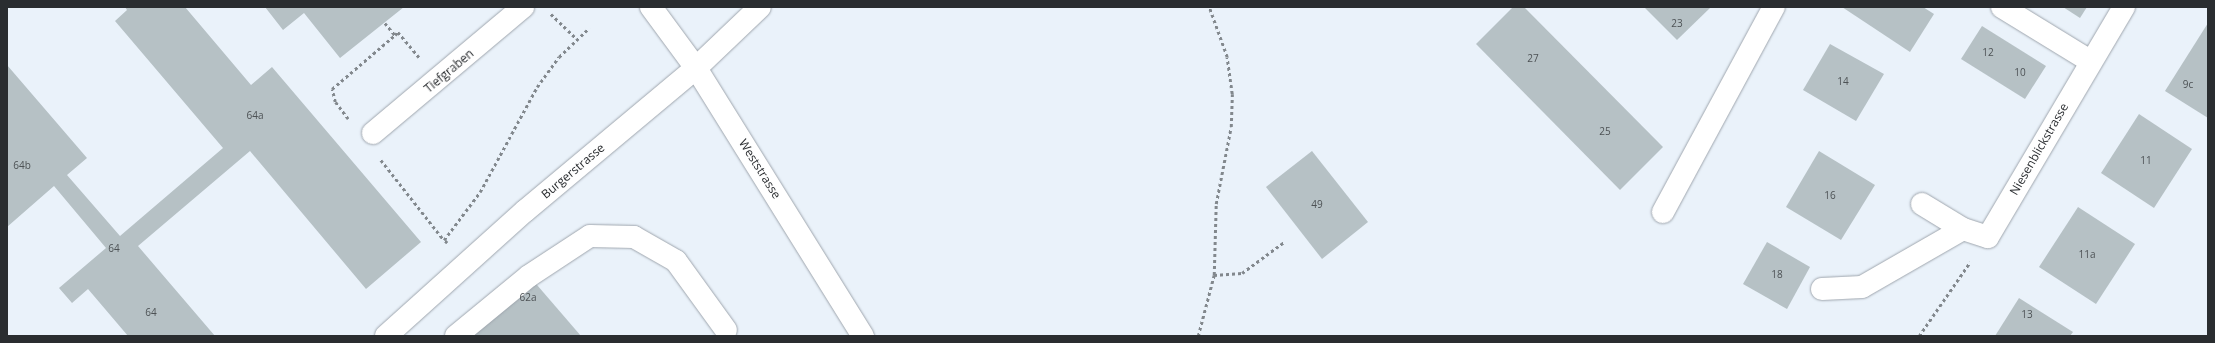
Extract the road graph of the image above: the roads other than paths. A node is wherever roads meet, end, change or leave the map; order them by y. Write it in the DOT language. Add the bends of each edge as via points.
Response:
graph roads {
  1 [pos="523,7"];
  2 [pos="651,7"];
  3 [pos="760,7"];
  4 [pos="1774,7"];
  5 [pos="2002,7"];
  6 [pos="2124,7"];
  7 [pos="2090,61"];
  8 [pos="696,68"];
  9 [pos="373,133"];
  10 [pos="1922,204"];
  11 [pos="1663,212"];
  12 [pos="1963,229"];
  13 [pos="1822,289"];
  14 [pos="726,330"];
  15 [pos="386,336"];
  16 [pos="456,336"];
  17 [pos="863,336"];
  1 -- 9 [label="street, Tiefgraben"];
  2 -- 8 [label="street, Weststrasse"];
  3 -- 8 [label="street, Burgerstrasse"];
  4 -- 11 [label="street"];
  5 -- 7 [label="street"];
  6 -- 7 [label="street, Niesenblickstrasse"];
  7 -- 12 [label="street, Niesenblickstrasse" via="1988,237"];
  8 -- 15 [label="street, Burgerstrasse"];
  8 -- 17 [label="street, Weststrasse"];
  10 -- 12 [label="street"];
  12 -- 13 [label="street" via="1862,287"];
  14 -- 16 [label="street" via="676,261 634,237 590,236 529,276"];
}
